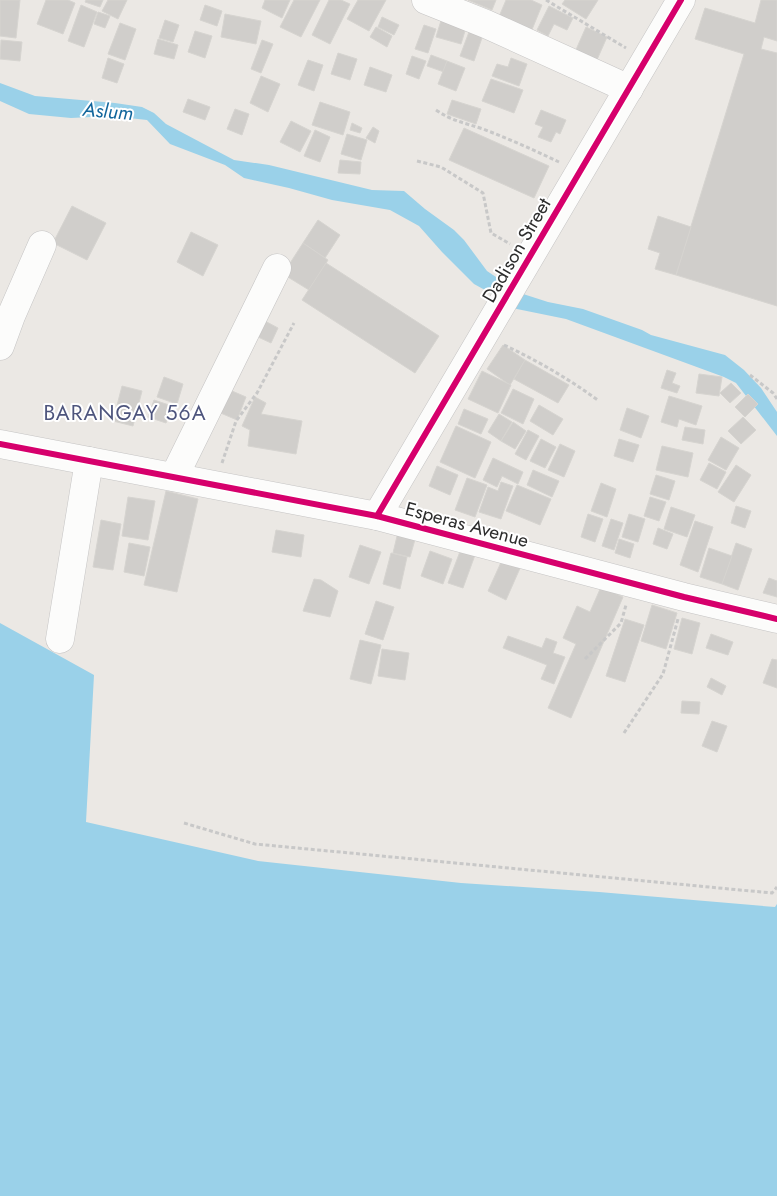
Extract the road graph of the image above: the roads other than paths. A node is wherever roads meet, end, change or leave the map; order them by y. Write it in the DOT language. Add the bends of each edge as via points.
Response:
graph roads {
  1 [pos="426,0"];
  2 [pos="681,0"];
  3 [pos="629,89"];
  4 [pos="42,245"];
  5 [pos="276,268"];
  6 [pos="0,346"];
  7 [pos="0,444"];
  8 [pos="89,461"];
  9 [pos="174,477"];
  10 [pos="377,516"];
  11 [pos="777,618"];
  12 [pos="60,639"];
  1 -- 3 [label="street"];
  2 -- 3 [label="street, Dadison Street"];
  3 -- 10 [label="street, Dadison Street"];
  4 -- 6 [label="street"];
  5 -- 9 [label="street"];
  7 -- 8 [label="street, Esperas Avenue"];
  8 -- 9 [label="street, Esperas Avenue"];
  8 -- 12 [label="street"];
  9 -- 10 [label="street, Esperas Avenue"];
  10 -- 11 [label="street, Esperas Avenue" via="684,597"];
}
